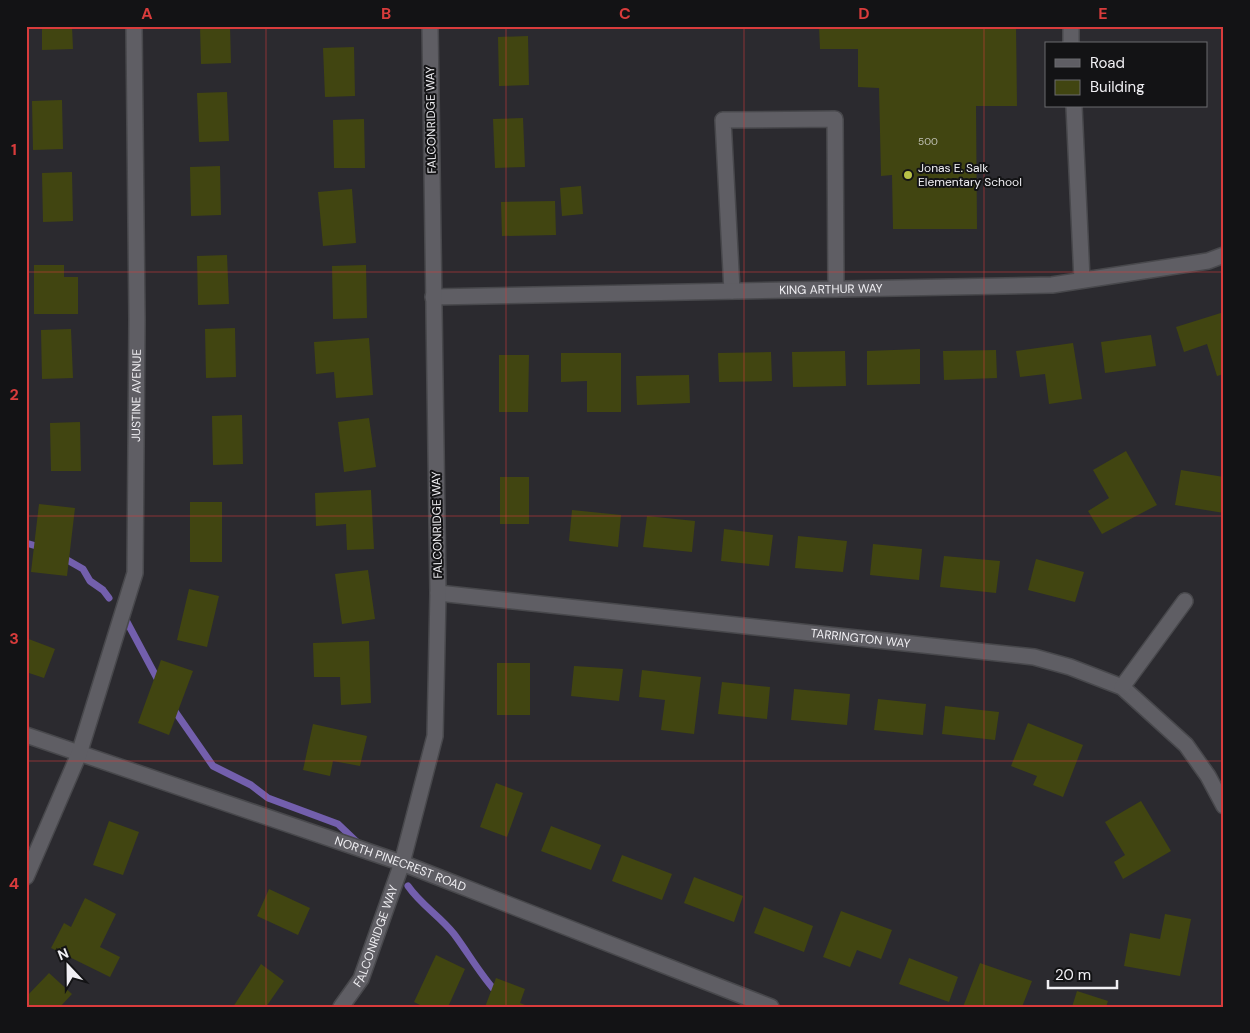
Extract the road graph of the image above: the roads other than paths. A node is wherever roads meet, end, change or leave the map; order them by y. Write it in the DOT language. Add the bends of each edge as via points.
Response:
graph roads {
  1 [pos="134,26"];
  2 [pos="430,26"];
  3 [pos="1070,26"];
  4 [pos="1071,42"];
  5 [pos="1074,108"];
  6 [pos="1224,255"];
  7 [pos="1082,280"];
  8 [pos="836,289"];
  9 [pos="732,291"];
  10 [pos="433,297"];
  11 [pos="438,593"];
  12 [pos="1185,601"];
  13 [pos="1122,687"];
  14 [pos="26,735"];
  15 [pos="79,754"];
  16 [pos="1224,806"];
  17 [pos="402,863"];
  18 [pos="26,877"];
  19 [pos="341,1007"];
  20 [pos="771,1007"];
  1 -- 15 [label="street, JUSTINE AVENUE" via="136,573"];
  2 -- 10 [label="street, FALCONRIDGE WAY"];
  3 -- 4 [label="street"];
  5 -- 7 [label="street"];
  6 -- 7 [label="street, KING ARTHUR WAY" via="1208,261"];
  7 -- 8 [label="street, KING ARTHUR WAY" via="1052,285"];
  8 -- 9 [label="street, KING ARTHUR WAY"];
  8 -- 9 [label="street" via="835,119 723,120"];
  9 -- 10 [label="street, KING ARTHUR WAY"];
  10 -- 11 [label="street, FALCONRIDGE WAY"];
  11 -- 13 [label="street, TARRINGTON WAY" via="1034,657"];
  11 -- 17 [label="street, FALCONRIDGE WAY" via="435,736"];
  12 -- 13 [label="street"];
  13 -- 16 [label="street, TARRINGTON WAY" via="1186,746 1208,776"];
  14 -- 15 [label="street, NORTH PINECREST ROAD"];
  15 -- 17 [label="street, NORTH PINECREST ROAD"];
  15 -- 18 [label="street, JUSTINE AVENUE"];
  17 -- 19 [label="street, FALCONRIDGE WAY" via="361,979"];
  17 -- 20 [label="street, NORTH PINECREST ROAD"];
}
